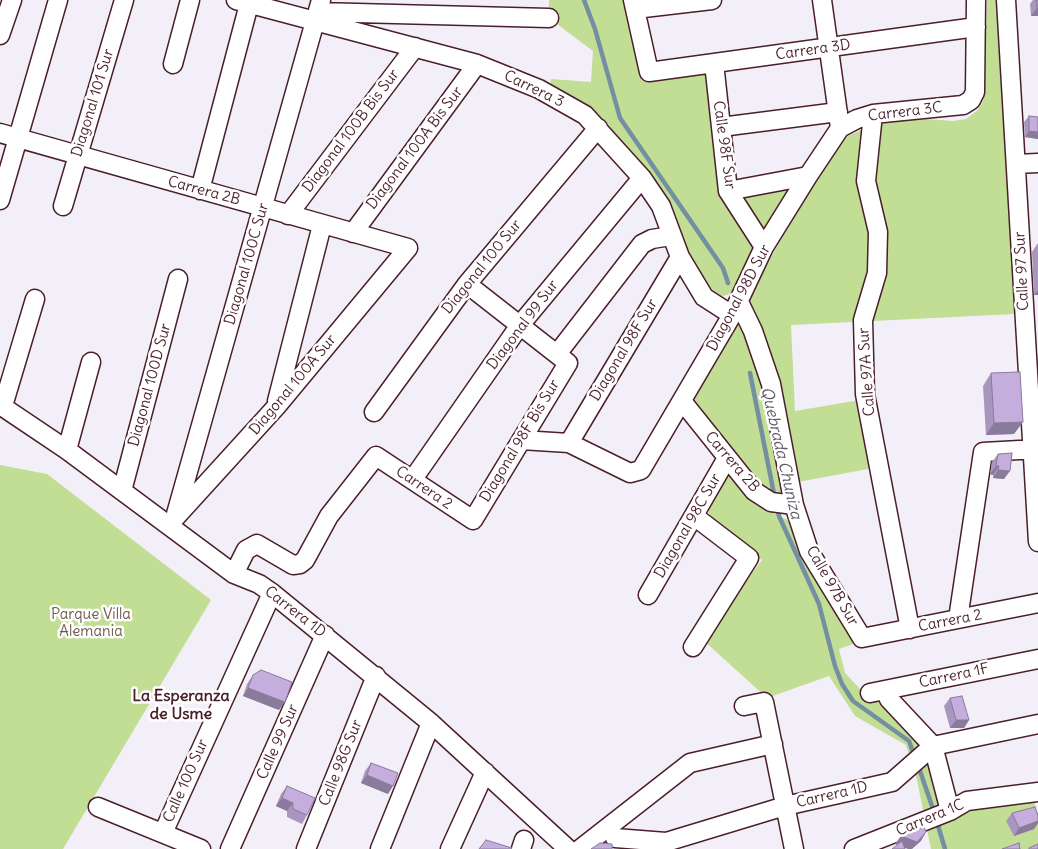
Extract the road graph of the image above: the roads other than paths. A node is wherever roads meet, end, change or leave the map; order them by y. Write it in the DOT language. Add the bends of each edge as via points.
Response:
graph roads {
  1 [pos="12,0"];
  2 [pos="58,0"];
  3 [pos="124,0"];
  4 [pos="190,0"];
  5 [pos="712,0"];
  6 [pos="822,0"];
  7 [pos="976,0"];
  8 [pos="1006,0"];
  9 [pos="243,2"];
  10 [pos="634,5"];
  11 [pos="318,11"];
  12 [pos="549,18"];
  13 [pos="976,26"];
  14 [pos="0,35"];
  15 [pos="415,47"];
  16 [pos="829,48"];
  17 [pos="714,63"];
  18 [pos="173,64"];
  19 [pos="477,64"];
  20 [pos="873,114"];
  21 [pos="839,120"];
  22 [pos="721,127"];
  23 [pos="598,128"];
  24 [pos="0,133"];
  25 [pos="17,140"];
  26 [pos="78,156"];
  27 [pos="1038,163"];
  28 [pos="1016,164"];
  29 [pos="808,176"];
  30 [pos="642,178"];
  31 [pos="200,190"];
  32 [pos="728,192"];
  33 [pos="0,200"];
  34 [pos="63,206"];
  35 [pos="263,208"];
  36 [pos="288,215"];
  37 [pos="322,225"];
  38 [pos="352,232"];
  39 [pos="671,236"];
  40 [pos="764,247"];
  41 [pos="408,248"];
  42 [pos="680,257"];
  43 [pos="178,279"];
  44 [pos="466,284"];
  45 [pos="35,299"];
  46 [pos="736,308"];
  47 [pos="1031,313"];
  48 [pos="520,325"];
  49 [pos="563,358"];
  50 [pos="91,362"];
  51 [pos="1033,381"];
  52 [pos="682,401"];
  53 [pos="1,405"];
  54 [pos="276,407"];
  55 [pos="374,412"];
  56 [pos="521,440"];
  57 [pos="569,443"];
  58 [pos="1035,449"];
  59 [pos="67,450"];
  60 [pos="727,458"];
  61 [pos="413,479"];
  62 [pos="122,491"];
  63 [pos="783,504"];
  64 [pos="694,516"];
  65 [pos="1037,518"];
  66 [pos="472,520"];
  67 [pos="174,523"];
  68 [pos="1038,542"];
  69 [pos="234,574"];
  70 [pos="272,593"];
  71 [pos="648,595"];
  72 [pos="1038,603"];
  73 [pos="958,619"];
  74 [pos="910,629"];
  75 [pos="325,635"];
  76 [pos="862,638"];
  77 [pos="693,647"];
  78 [pos="1038,659"];
  79 [pos="376,676"];
  80 [pos="744,706"];
  81 [pos="431,723"];
  82 [pos="1038,724"];
  83 [pos="773,744"];
  84 [pos="928,750"];
  85 [pos="485,772"];
  86 [pos="1038,792"];
  87 [pos="785,806"];
  88 [pos="98,807"];
  89 [pos="940,815"];
  90 [pos="163,833"];
  91 [pos="614,837"];
  92 [pos="201,849"];
  93 [pos="230,849"];
  94 [pos="306,849"];
  95 [pos="380,849"];
  96 [pos="450,849"];
  97 [pos="568,849"];
  98 [pos="580,849"];
  99 [pos="794,849"];
  100 [pos="854,849"];
  1 -- 14 [label="street"];
  2 -- 25 [label="street"];
  3 -- 26 [label="street, Diagonal 101 Sur"];
  4 -- 18 [label="street"];
  5 -- 10 [label="street"];
  6 -- 16 [label="street"];
  7 -- 13 [label="street"];
  8 -- 28 [label="street, Calle 97 Sur"];
  9 -- 11 [label="street, Carrera 3"];
  9 -- 31 [label="street"];
  10 -- 17 [label="street, Carrera 3D" via="649,72"];
  11 -- 12 [label="street"];
  11 -- 15 [label="street, Carrera 3"];
  11 -- 35 [label="street, Diagonal 100C Sur"];
  13 -- 16 [label="street, Carrera 3D"];
  13 -- 20 [label="street, Carrera 3C" via="976,92 971,100 963,105"];
  15 -- 19 [label="street, Carrera 3"];
  15 -- 36 [label="street, Diagonal 100B Bis Sur"];
  16 -- 17 [label="street, Carrera 3D"];
  16 -- 21 [label="street"];
  17 -- 22 [label="street, Calle 98F Sur"];
  19 -- 23 [label="street, Carrera 3" via="539,89 585,115"];
  19 -- 38 [label="street, Diagonal 100A Bis Sur"];
  20 -- 21 [label="street, Carrera 3C"];
  20 -- 74 [label="street, Calle 97A Sur" via="866,181 878,232 877,272 863,320 865,394"];
  21 -- 22 [label="street, Carrera 3C"];
  21 -- 29 [label="street, Diagonal 98D Sur"];
  22 -- 32 [label="street, Calle 98F Sur"];
  23 -- 30 [label="street, Carrera 3"];
  23 -- 44 [label="street, Diagonal 100 Sur"];
  24 -- 25 [label="street, Carrera 2B"];
  25 -- 26 [label="street, Carrera 2B"];
  25 -- 33 [label="street"];
  26 -- 31 [label="street, Carrera 2B"];
  26 -- 34 [label="street, Diagonal 101 Sur"];
  27 -- 28 [label="street"];
  28 -- 47 [label="street, Calle 97 Sur"];
  29 -- 32 [label="street"];
  29 -- 40 [label="street, Diagonal 98D Sur"];
  30 -- 39 [label="street, Carrera 3" via="661,206"];
  30 -- 48 [label="street, Diagonal 99 Sur"];
  31 -- 35 [label="street, Carrera 2B"];
  32 -- 40 [label="street, Calle 98F Sur"];
  35 -- 36 [label="street, Carrera 2B"];
  35 -- 67 [label="street, Diagonal 100C Sur"];
  36 -- 37 [label="street, Carrera 2B"];
  37 -- 38 [label="street, Carrera 2B"];
  37 -- 54 [label="street"];
  38 -- 41 [label="street, Carrera 2B"];
  39 -- 42 [label="street, Carrera 3"];
  39 -- 49 [label="street, Diagonal 98F Bis Sur" via="642,244"];
  40 -- 46 [label="street, Diagonal 98D Sur"];
  41 -- 54 [label="street, Diagonal 100A Sur"];
  42 -- 46 [label="street, Carrera 3" via="704,297"];
  42 -- 57 [label="street, Diagonal 98F Sur"];
  43 -- 62 [label="street, Diagonal 100D Sur"];
  44 -- 48 [label="street"];
  44 -- 55 [label="street, Diagonal 100 Sur"];
  45 -- 53 [label="street"];
  46 -- 52 [label="street, Diagonal 98D Sur"];
  46 -- 63 [label="street, Calle 97B Sur" via="752,331 771,384"];
  47 -- 51 [label="street, Calle 97 Sur"];
  48 -- 49 [label="street"];
  48 -- 61 [label="street, Diagonal 99 Sur"];
  49 -- 56 [label="street, Diagonal 98F Bis Sur"];
  50 -- 59 [label="street"];
  51 -- 58 [label="street, Calle 97 Sur"];
  52 -- 57 [label="street, Diagonal 98D Sur" via="641,470 630,472"];
  52 -- 60 [label="street, Carrera 2B"];
  53 -- 59 [label="street, Carrera 1D"];
  54 -- 67 [label="street, Diagonal 100A Sur"];
  56 -- 57 [label="street"];
  56 -- 66 [label="street, Diagonal 98F Bis Sur"];
  58 -- 65 [label="street, Calle 97 Sur"];
  58 -- 73 [label="street" via="984,452"];
  59 -- 62 [label="street, Carrera 1D"];
  60 -- 63 [label="street, Carrera 2B" via="754,491"];
  60 -- 64 [label="street, Diagonal 98C Sur"];
  61 -- 66 [label="street, Carrera 2"];
  61 -- 69 [label="street, Carrera 2" via="376,456 329,516 305,560 293,565 257,544 246,550"];
  62 -- 67 [label="street, Carrera 1D"];
  63 -- 76 [label="street, Calle 97B Sur"];
  64 -- 71 [label="street, Diagonal 98C Sur"];
  64 -- 77 [label="street" via="749,558"];
  65 -- 68 [label="street, Calle 97 Sur"];
  67 -- 69 [label="street, Carrera 1D"];
  69 -- 70 [label="street, Carrera 1D"];
  70 -- 75 [label="street, Carrera 1D"];
  70 -- 90 [label="street, Calle 100 Sur"];
  72 -- 73 [label="street, Carrera 2"];
  73 -- 74 [label="street, Carrera 2"];
  74 -- 76 [label="street, Carrera 2"];
  75 -- 79 [label="street, Carrera 1D"];
  75 -- 93 [label="street, Calle 99 Sur"];
  78 -- 84 [label="street, Carrera 1F" via="877,692 889,699"];
  79 -- 81 [label="street, Carrera 1D"];
  79 -- 94 [label="street, Calle 98G Sur"];
  80 -- 83 [label="street" via="764,702"];
  81 -- 85 [label="street, Carrera 1D"];
  81 -- 95 [label="street"];
  82 -- 84 [label="street, Carrera 1D"];
  83 -- 87 [label="street"];
  83 -- 91 [label="street" via="690,763"];
  84 -- 87 [label="street, Carrera 1D" via="892,782"];
  84 -- 89 [label="street"];
  85 -- 96 [label="street"];
  85 -- 97 [label="street, Carrera 1D"];
  86 -- 89 [label="street, Carrera 1C" via="967,801"];
  87 -- 91 [label="street, Carrera 1D" via="666,842"];
  87 -- 99 [label="street"];
  88 -- 90 [label="street"];
  89 -- 100 [label="street, Carrera 1C"];
  90 -- 92 [label="street"];
  91 -- 98 [label="street"];
}
